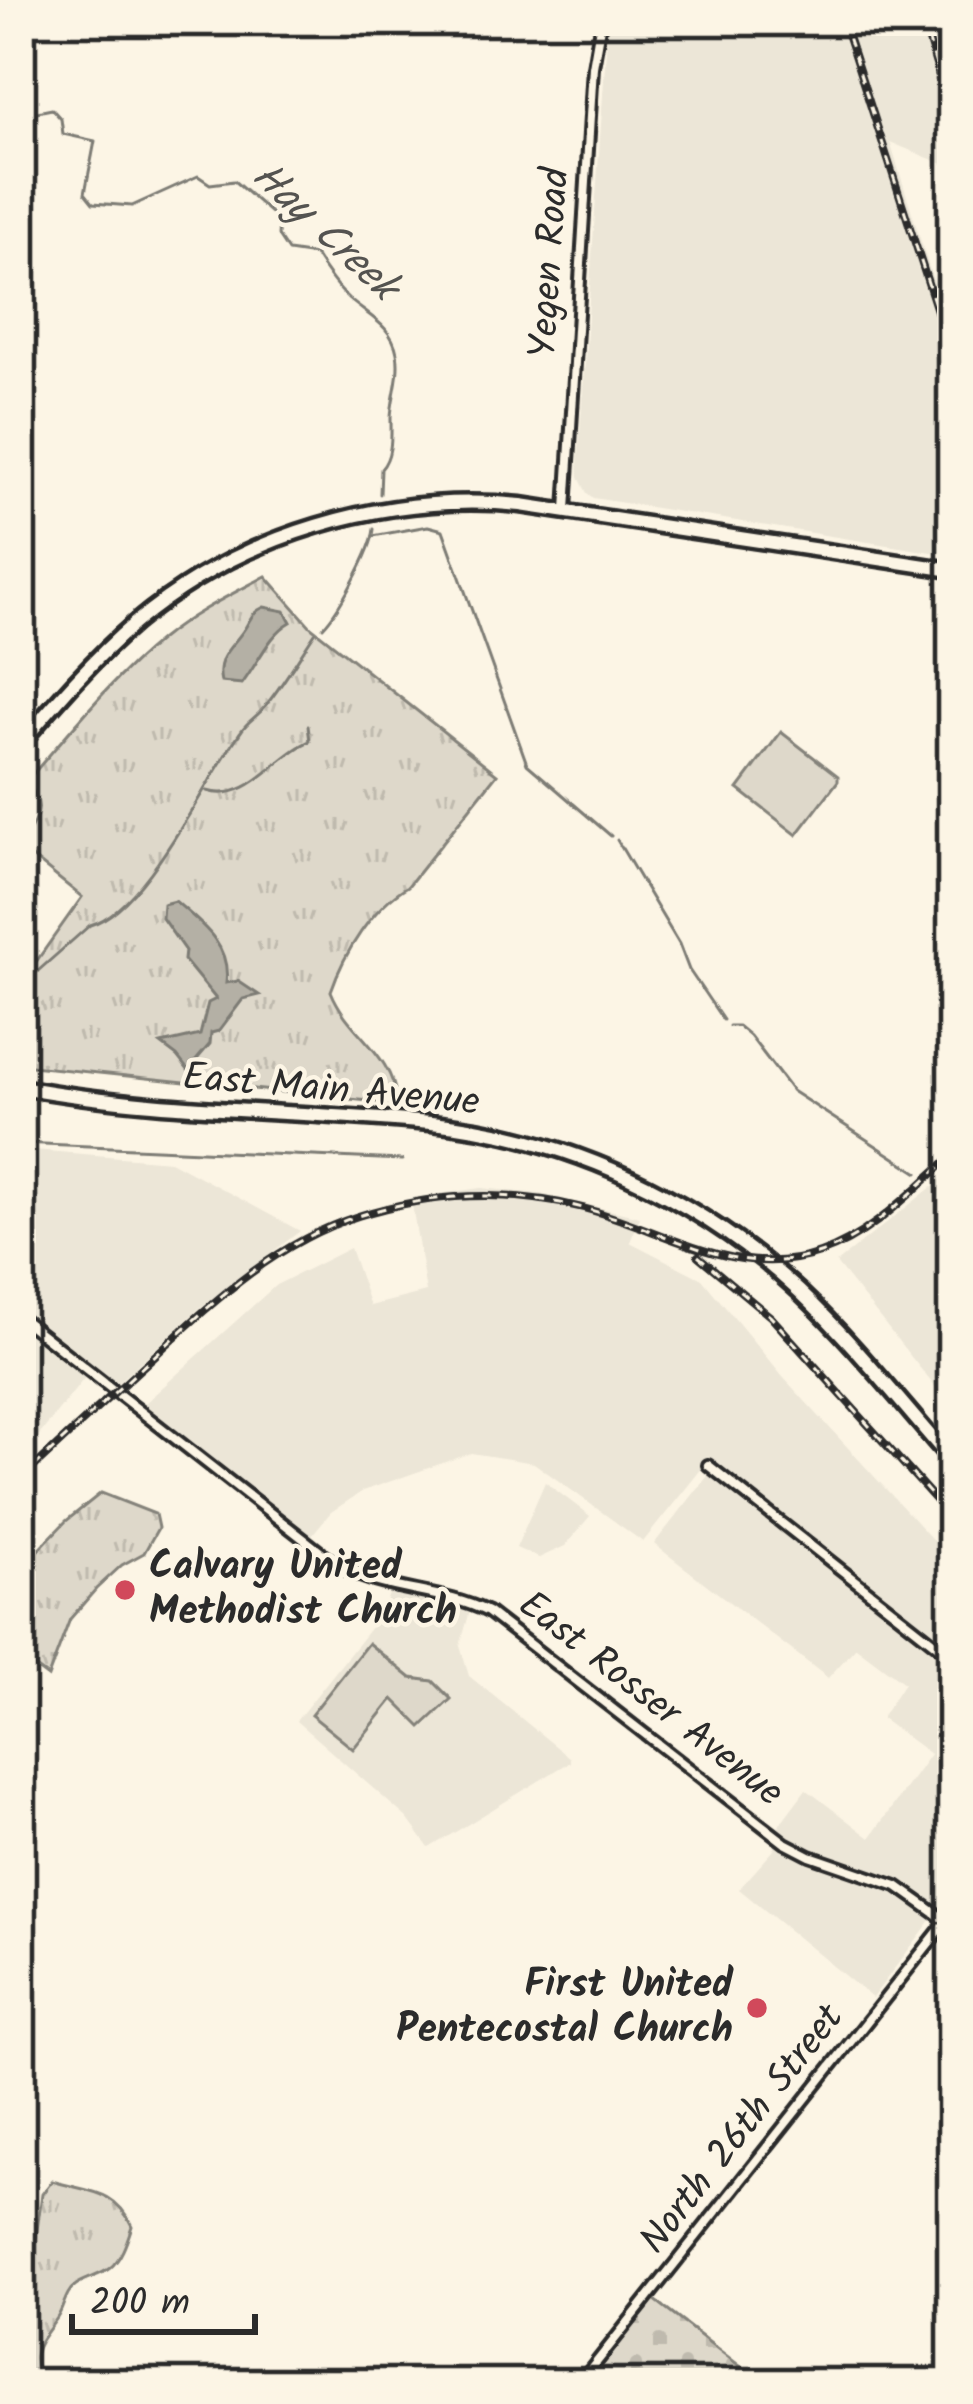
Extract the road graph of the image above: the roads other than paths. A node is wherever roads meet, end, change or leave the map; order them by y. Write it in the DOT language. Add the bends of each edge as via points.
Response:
graph roads {
  1 [pos="601,21"];
  2 [pos="566,510"];
  3 [pos="952,570"];
  4 [pos="21,742"];
  5 [pos="21,1088"];
  6 [pos="21,1318"];
  7 [pos="952,1461"];
  8 [pos="708,1465"];
  9 [pos="952,1657"];
  10 [pos="950,1920"];
  11 [pos="580,2383"];
  1 -- 2 [label="street, Yegen Road"];
  2 -- 3 [label="main road"];
  2 -- 4 [label="main road" via="420,505 283,537 147,613"];
  5 -- 7 [label="main road, East Main Avenue" via="180,1109 448,1125 609,1169 687,1208 779,1274"];
  6 -- 10 [label="street, East Rosser Avenue" via="330,1561 369,1581 488,1612 785,1843 897,1886"];
  8 -- 9 [label="street"];
  10 -- 11 [label="street, North 26th Street"];
}
